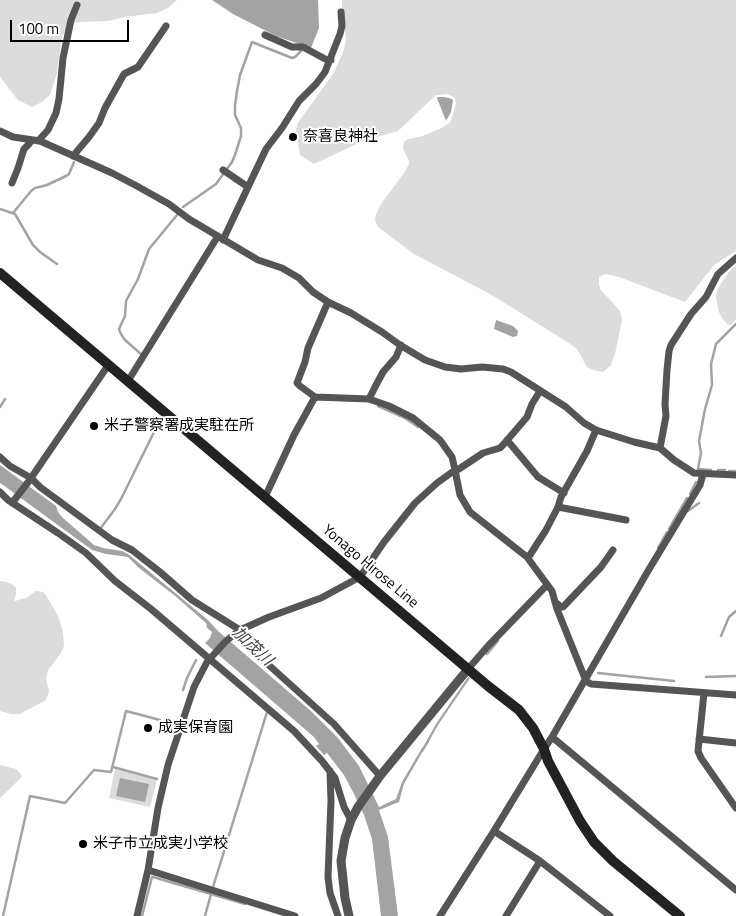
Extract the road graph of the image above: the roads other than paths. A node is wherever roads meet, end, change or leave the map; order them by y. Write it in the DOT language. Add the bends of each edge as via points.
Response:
graph roads {
  1 [pos="77,5"];
  2 [pos="341,12"];
  3 [pos="166,26"];
  4 [pos="265,35"];
  5 [pos="331,60"];
  6 [pos="0,131"];
  7 [pos="35,140"];
  8 [pos="73,156"];
  9 [pos="223,170"];
  10 [pos="12,183"];
  11 [pos="248,187"];
  12 [pos="220,238"];
  13 [pos="736,258"];
  14 [pos="0,273"];
  15 [pos="328,302"];
  16 [pos="401,345"];
  17 [pos="109,364"];
  18 [pos="128,381"];
  19 [pos="540,391"];
  20 [pos="314,397"];
  21 [pos="369,399"];
  22 [pos="596,430"];
  23 [pos="507,440"];
  24 [pos="660,448"];
  25 [pos="0,457"];
  26 [pos="455,470"];
  27 [pos="703,474"];
  28 [pos="736,475"];
  29 [pos="30,479"];
  30 [pos="0,492"];
  31 [pos="564,493"];
  32 [pos="265,497"];
  33 [pos="12,503"];
  34 [pos="558,507"];
  35 [pos="626,520"];
  36 [pos="613,550"];
  37 [pos="528,558"];
  38 [pos="360,577"];
  39 [pos="547,585"];
  40 [pos="555,602"];
  41 [pos="240,630"];
  42 [pos="210,659"];
  43 [pos="468,669"];
  44 [pos="586,681"];
  45 [pos="704,694"];
  46 [pos="736,696"];
  47 [pos="552,737"];
  48 [pos="699,739"];
  49 [pos="736,743"];
  50 [pos="544,749"];
  51 [pos="330,771"];
  52 [pos="378,779"];
  53 [pos="736,808"];
  54 [pos="352,820"];
  55 [pos="494,831"];
  56 [pos="540,861"];
  57 [pos="148,870"];
  58 [pos="736,890"];
  59 [pos="137,916"];
  60 [pos="295,916"];
  61 [pos="338,916"];
  62 [pos="349,916"];
  63 [pos="440,916"];
  64 [pos="506,916"];
  65 [pos="610,916"];
  66 [pos="680,916"];
  1 -- 7 [label="street" via="63,58 56,113 48,130"];
  2 -- 5 [label="street" via="342,26"];
  3 -- 8 [label="street" via="138,67 124,74 99,123"];
  4 -- 5 [label="street" via="292,47 305,47"];
  5 -- 11 [label="street" via="266,149"];
  6 -- 7 [label="street" via="13,137"];
  7 -- 8 [label="street"];
  7 -- 10 [label="street" via="24,149"];
  8 -- 12 [label="street" via="161,199"];
  9 -- 11 [label="street"];
  11 -- 12 [label="street"];
  12 -- 15 [label="street" via="299,278"];
  12 -- 18 [label="street"];
  13 -- 24 [label="street" via="718,274 706,297 671,345 666,370 666,416"];
  14 -- 17 [label="main road, Yonago Hirose Line"];
  15 -- 16 [label="street"];
  15 -- 20 [label="street" via="297,382"];
  16 -- 19 [label="street" via="425,360 445,366 503,369"];
  16 -- 21 [label="street"];
  17 -- 18 [label="main road, Yonago Hirose Line"];
  17 -- 29 [label="street"];
  18 -- 32 [label="main road, Yonago Hirose Line"];
  19 -- 22 [label="street"];
  19 -- 23 [label="street" via="527,417"];
  20 -- 21 [label="street"];
  20 -- 32 [label="street"];
  21 -- 26 [label="street" via="401,412 428,429 446,447"];
  22 -- 24 [label="street"];
  22 -- 31 [label="street"];
  23 -- 26 [label="street" via="500,448 483,453"];
  23 -- 31 [label="street" via="538,477"];
  24 -- 27 [label="street" via="689,470"];
  25 -- 29 [label="street"];
  26 -- 37 [label="street" via="460,495 470,512"];
  26 -- 38 [label="street" via="415,503"];
  27 -- 28 [label="street"];
  27 -- 44 [label="street" via="700,485"];
  29 -- 33 [label="street"];
  29 -- 41 [label="street" via="112,540 132,550 192,600"];
  30 -- 33 [label="street"];
  31 -- 34 [label="street"];
  32 -- 38 [label="main road, Yonago Hirose Line"];
  33 -- 42 [label="street" via="86,554"];
  34 -- 35 [label="street"];
  34 -- 37 [label="street"];
  36 -- 40 [label="street" via="563,607"];
  37 -- 39 [label="street"];
  38 -- 41 [label="street" via="321,598"];
  38 -- 43 [label="main road, Yonago Hirose Line"];
  39 -- 40 [label="street"];
  39 -- 43 [label="street"];
  40 -- 44 [label="street"];
  41 -- 42 [label="street"];
  41 -- 52 [label="street" via="251,649 334,724"];
  42 -- 51 [label="street" via="294,731"];
  42 -- 57 [label="street" via="196,682 168,765"];
  43 -- 50 [label="main road, Yonago Hirose Line" via="519,710"];
  43 -- 52 [label="street"];
  44 -- 45 [label="street"];
  44 -- 47 [label="street"];
  45 -- 46 [label="street"];
  45 -- 48 [label="street"];
  47 -- 50 [label="street"];
  47 -- 58 [label="street"];
  48 -- 49 [label="street"];
  48 -- 53 [label="street" via="701,758"];
  50 -- 55 [label="street"];
  50 -- 66 [label="main road, Yonago Hirose Line" via="594,842"];
  51 -- 54 [label="street"];
  51 -- 61 [label="street" via="328,877"];
  52 -- 54 [label="street"];
  54 -- 62 [label="street" via="341,861"];
  55 -- 56 [label="street"];
  55 -- 63 [label="street"];
  56 -- 64 [label="street"];
  56 -- 65 [label="street"];
  57 -- 59 [label="street"];
  57 -- 60 [label="street"];
}
